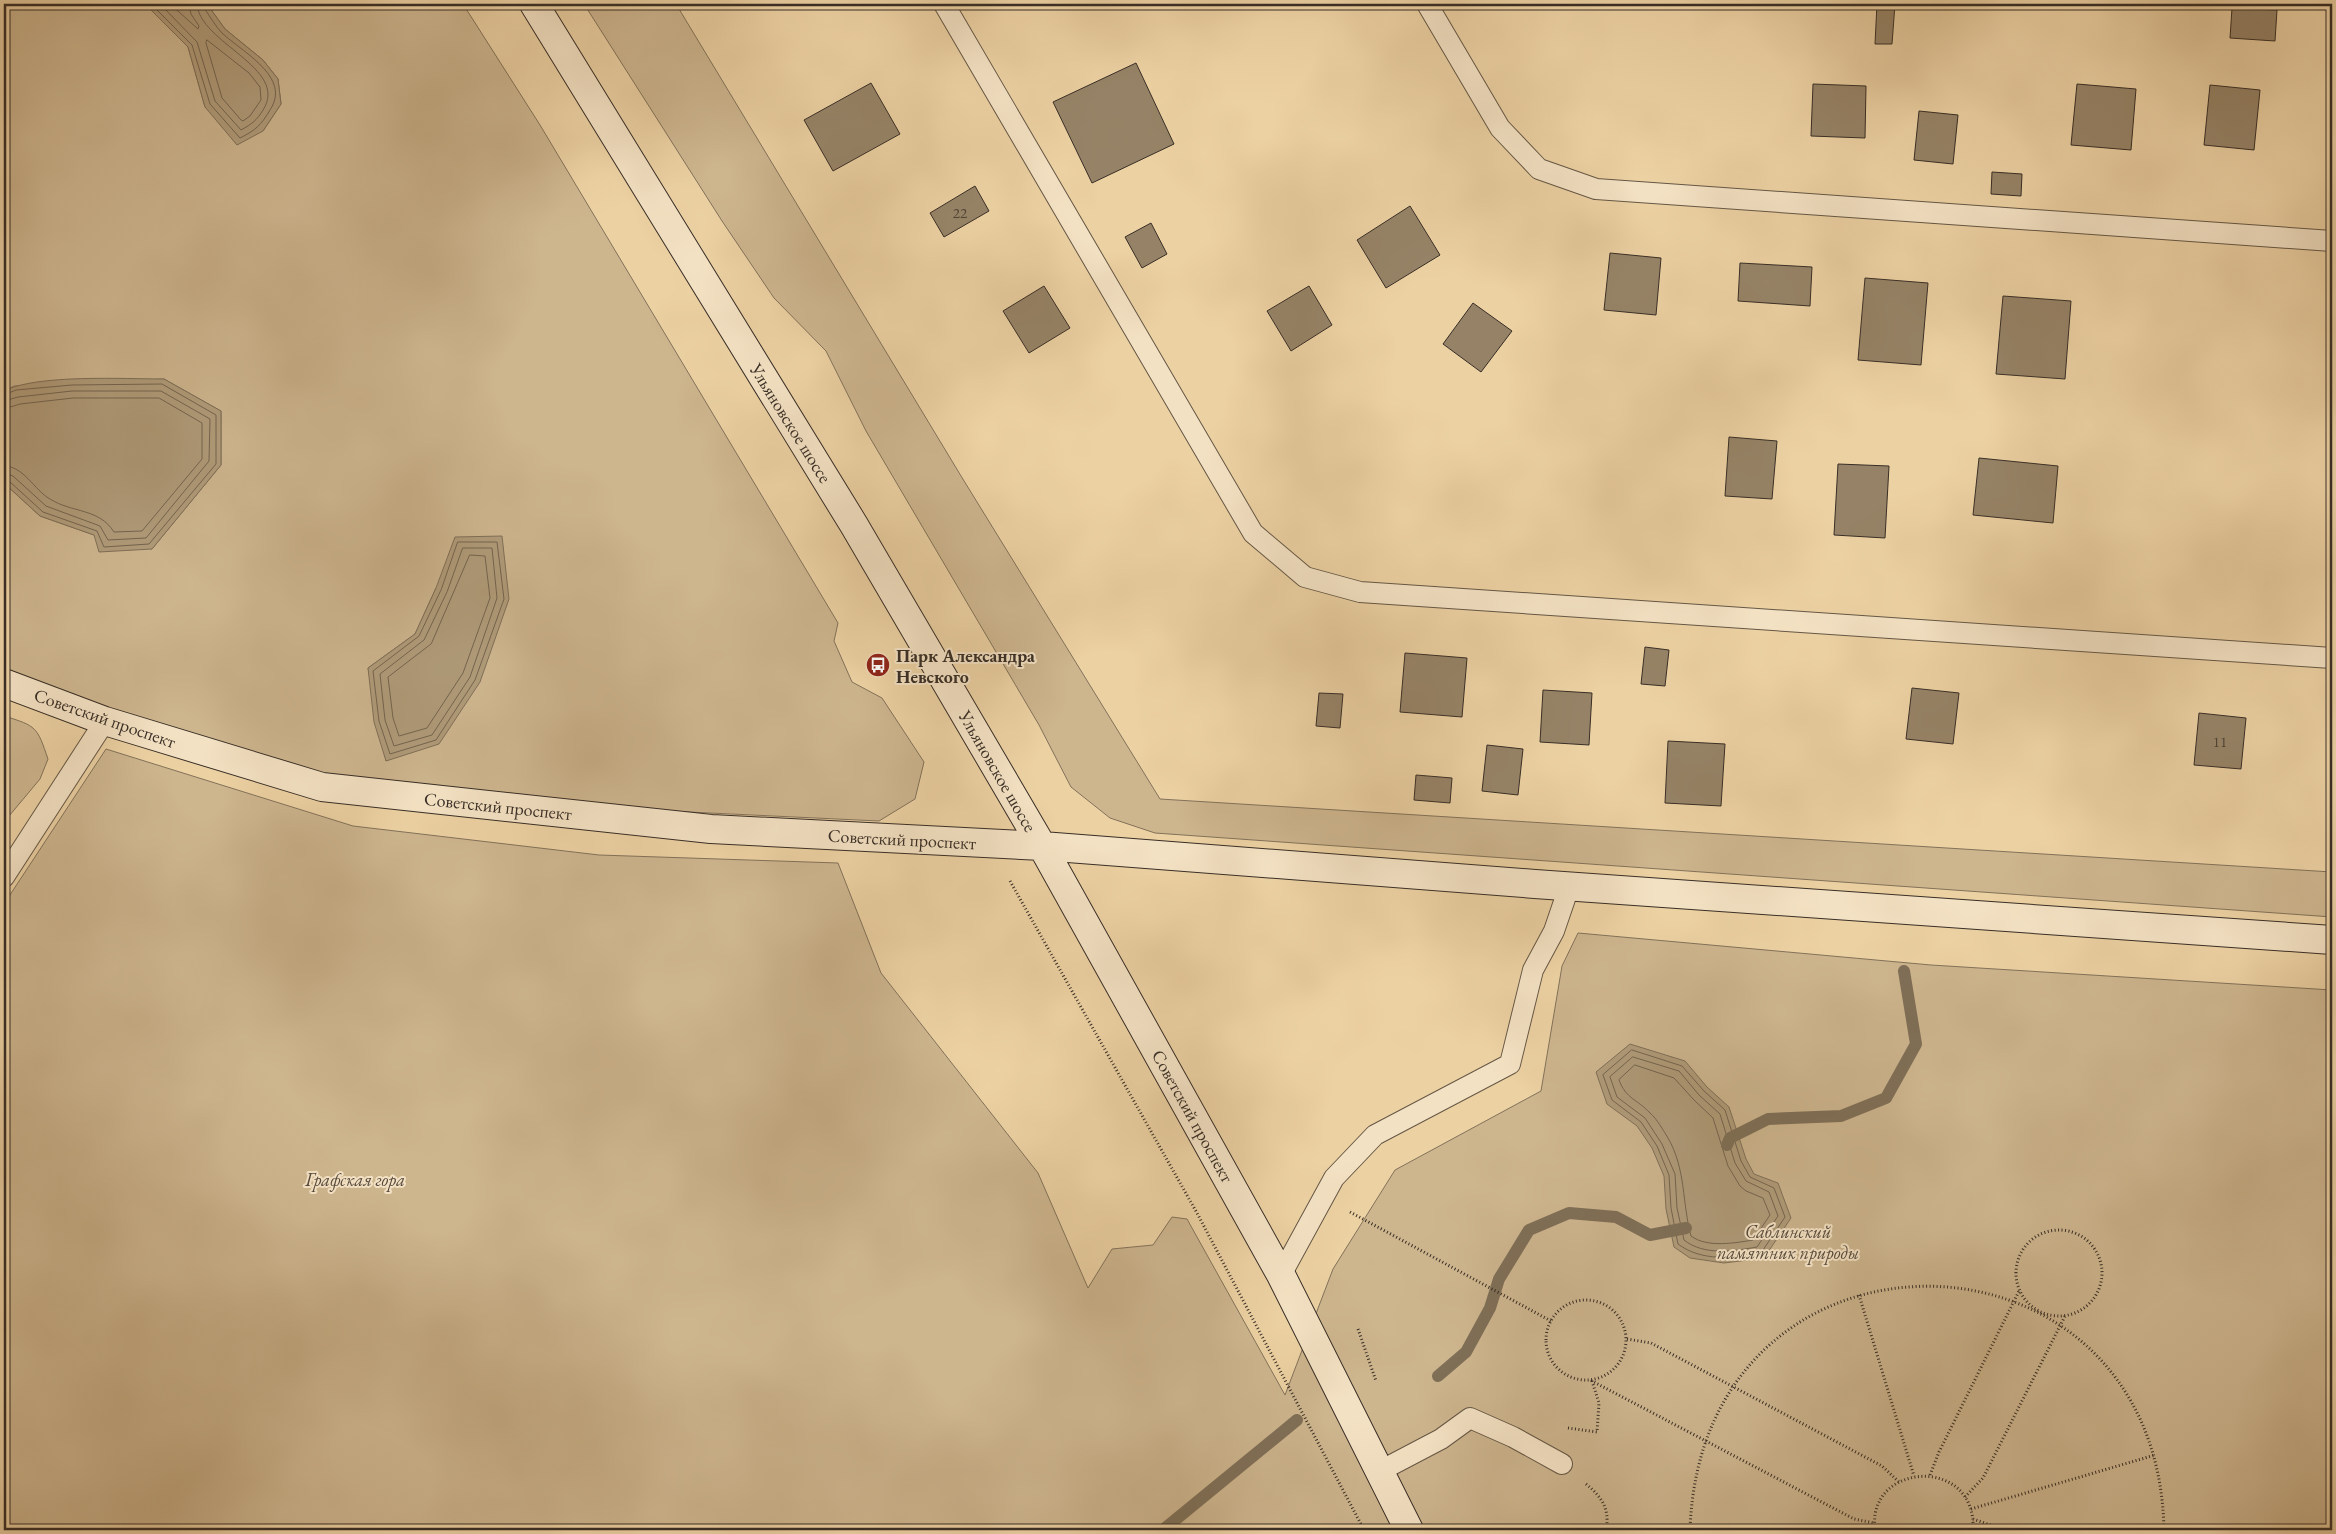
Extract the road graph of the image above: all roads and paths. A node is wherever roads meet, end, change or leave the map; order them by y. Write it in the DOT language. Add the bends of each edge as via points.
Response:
graph roads {
  1 [pos="534,4"];
  2 [pos="944,4"];
  3 [pos="1427,4"];
  4 [pos="2332,241"];
  5 [pos="2332,658"];
  6 [pos="4,683"];
  7 [pos="105,721"];
  8 [pos="990,844"];
  9 [pos="1042,846"];
  10 [pos="4,877"];
  11 [pos="1569,887"];
  12 [pos="2332,940"];
  13 [pos="1349,1212"];
  14 [pos="1281,1275"];
  15 [pos="2019,1291"];
  16 [pos="1859,1295"];
  17 [pos="2015,1302"];
  18 [pos="2065,1316"];
  19 [pos="1551,1321"];
  20 [pos="2060,1326"];
  21 [pos="1627,1339"];
  22 [pos="1592,1381"];
  23 [pos="1733,1387"];
  24 [pos="1599,1403"];
  25 [pos="1705,1441"];
  26 [pos="2155,1455"];
  27 [pos="1700,1456"];
  28 [pos="2157,1463"];
  29 [pos="1562,1464"];
  30 [pos="1380,1470"];
  31 [pos="1930,1475"];
  32 [pos="1914,1476"];
  33 [pos="1899,1482"];
  34 [pos="1692,1494"];
  35 [pos="1965,1497"];
  36 [pos="2163,1497"];
  37 [pos="1971,1509"];
  38 [pos="1973,1519"];
  39 [pos="1874,1522"];
  40 [pos="1364,1530"];
  41 [pos="1409,1530"];
  42 [pos="1606,1530"];
  43 [pos="1690,1530"];
  44 [pos="1875,1530"];
  45 [pos="1972,1530"];
  46 [pos="2005,1530"];
  47 [pos="2164,1530"];
  1 -- 9 [label="street, Ульяновское шоссе" via="854,525"];
  2 -- 5 [label="lane" via="1253,533 1305,577 1360,592"];
  3 -- 4 [label="lane" via="1500,128 1539,169 1596,189"];
  6 -- 7 [label="street, Советский проспект"];
  7 -- 8 [label="street, Советский проспект" via="322,787 711,829"];
  7 -- 10 [label="lane"];
  8 -- 9 [label="street, Советский проспект"];
  8 -- 40 [label="path" via="1197,1213"];
  9 -- 11 [label="street"];
  9 -- 14 [label="street, Советский проспект"];
  11 -- 12 [label="street"];
  11 -- 14 [label="lane" via="1554,931 1534,970 1510,1064 1375,1135 1334,1178"];
  13 -- 19 [label="path"];
  14 -- 30 [label="street, Советский проспект"];
  15 -- 17 [label="path"];
  15 -- 18 [label="path" via="2031,1306 2044,1314"];
  15 -- 18 [label="path" via="2016,1266 2030,1241 2041,1233 2055,1230 2081,1236 2098,1256 2102,1269 2100,1283 2087,1306"];
  16 -- 17 [label="path" via="1926,1285 1971,1289"];
  16 -- 23 [label="path" via="1802,1321 1776,1340"];
  16 -- 32 [label="path"];
  17 -- 20 [label="path"];
  17 -- 31 [label="path"];
  18 -- 20 [label="path"];
  19 -- 21 [label="path" via="1560,1309 1574,1302 1603,1303 1615,1312"];
  19 -- 22 [label="path" via="1546,1342 1553,1364 1570,1377"];
  20 -- 26 [label="path" via="2112,1373 2137,1412"];
  20 -- 35 [label="path" via="1983,1478"];
  21 -- 22 [label="path" via="1617,1366 1606,1376"];
  21 -- 23 [label="path" via="1651,1343"];
  22 -- 24 [label="path"];
  22 -- 25 [label="path"];
  23 -- 25 [label="path" via="1716,1413"];
  23 -- 33 [label="path" via="1882,1466"];
  25 -- 27 [label="path"];
  25 -- 39 [label="path" via="1854,1519"];
  26 -- 28 [label="path"];
  26 -- 37 [label="path"];
  29 -- 30 [label="lane" via="1470,1418 1441,1439"];
  29 -- 42 [label="path" via="1600,1496 1608,1519"];
  30 -- 41 [label="street, Советский проспект"];
  31 -- 32 [label="path"];
  31 -- 35 [label="path" via="1944,1479"];
  32 -- 33 [label="path"];
  33 -- 39 [label="path" via="1886,1492"];
  34 -- 43 [label="path"];
  35 -- 37 [label="path"];
  36 -- 47 [label="path"];
  37 -- 38 [label="path"];
  38 -- 45 [label="path"];
  38 -- 46 [label="path"];
  39 -- 44 [label="path"];
}
